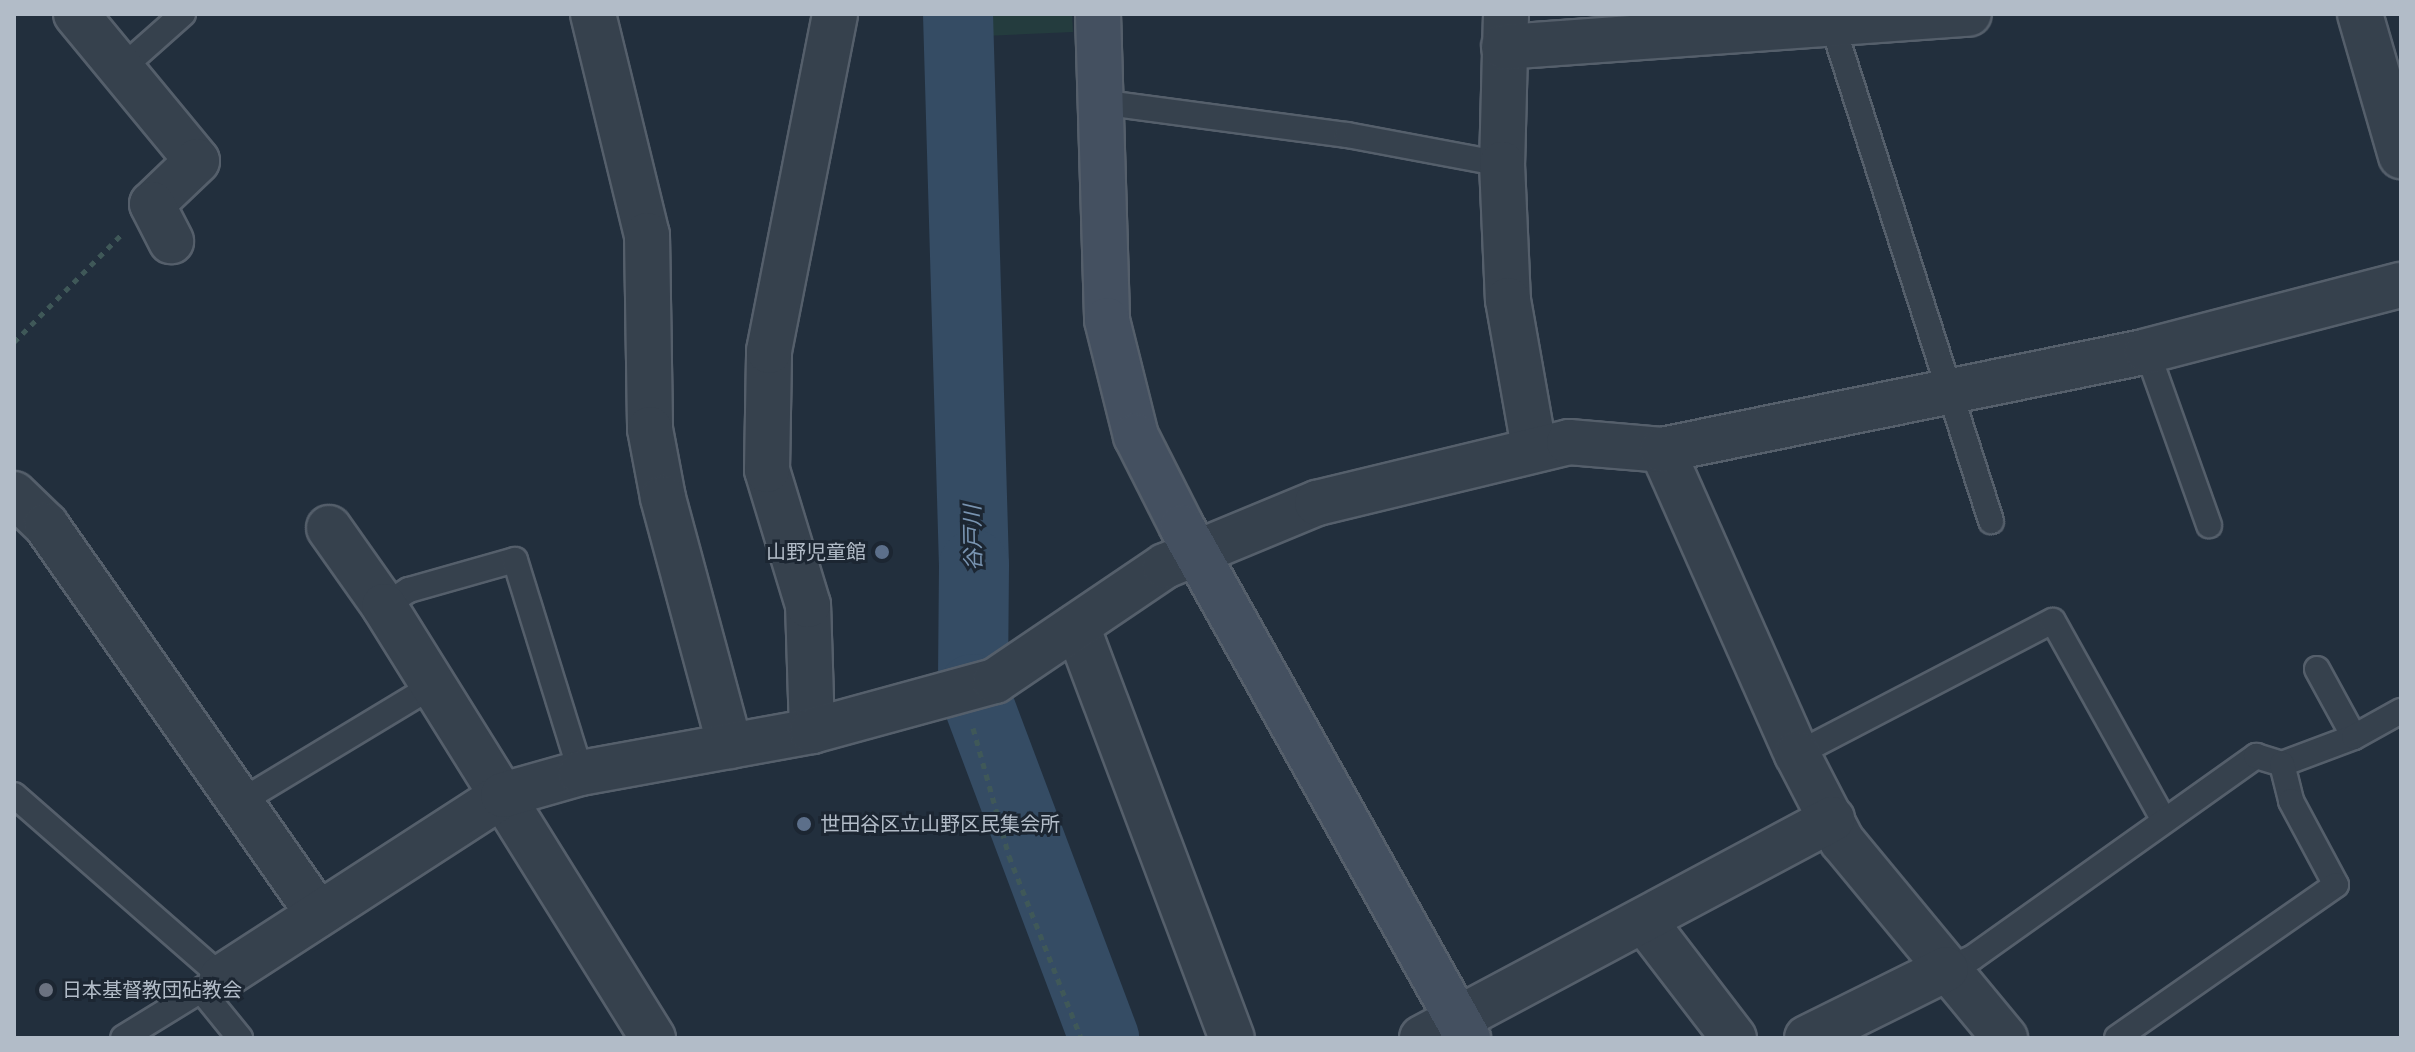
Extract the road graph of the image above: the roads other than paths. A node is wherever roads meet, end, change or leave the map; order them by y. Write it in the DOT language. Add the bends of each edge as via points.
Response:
graph roads {
  1 [pos="76,14"];
  2 [pos="183,14"];
  3 [pos="593,14"];
  4 [pos="835,14"];
  5 [pos="1098,14"];
  6 [pos="1969,14"];
  7 [pos="2360,14"];
  8 [pos="1832,18"];
  9 [pos="1505,31"];
  10 [pos="121,69"];
  11 [pos="1099,102"];
  12 [pos="2401,156"];
  13 [pos="1502,164"];
  14 [pos="162,222"];
  15 [pos="2401,285"];
  16 [pos="2147,351"];
  17 [pos="1949,392"];
  18 [pos="1534,448"];
  19 [pos="1662,450"];
  20 [pos="14,494"];
  21 [pos="1991,521"];
  22 [pos="2209,525"];
  23 [pos="329,528"];
  24 [pos="1195,551"];
  25 [pos="384,606"];
  26 [pos="1077,626"];
  27 [pos="2317,669"];
  28 [pos="434,685"];
  29 [pos="2401,711"];
  30 [pos="812,731"];
  31 [pos="2354,737"];
  32 [pos="730,746"];
  33 [pos="1797,754"];
  34 [pos="2282,764"];
  35 [pos="581,773"];
  36 [pos="14,795"];
  37 [pos="503,795"];
  38 [pos="240,802"];
  39 [pos="1832,819"];
  40 [pos="2163,819"];
  41 [pos="318,914"];
  42 [pos="1645,922"];
  43 [pos="1946,969"];
  44 [pos="211,983"];
  45 [pos="1448,1032"];
  46 [pos="123,1038"];
  47 [pos="240,1038"];
  48 [pos="653,1038"];
  49 [pos="1232,1038"];
  50 [pos="1734,1038"];
  51 [pos="1807,1038"];
  52 [pos="2005,1038"];
  53 [pos="2117,1038"];
  1 -- 10 [label="street"];
  2 -- 10 [label="lane"];
  3 -- 32 [label="street" via="647,235 655,457"];
  4 -- 30 [label="street" via="769,351 767,470 808,605"];
  5 -- 11 [label="street"];
  6 -- 8 [label="street"];
  7 -- 12 [label="street"];
  8 -- 9 [label="street"];
  8 -- 17 [label="lane"];
  9 -- 13 [label="street"];
  10 -- 14 [label="street" via="197,161"];
  11 -- 13 [label="lane" via="1347,135"];
  11 -- 24 [label="street" via="1102,254 1118,381 1136,436"];
  13 -- 18 [label="street" via="1508,300"];
  15 -- 16 [label="street"];
  16 -- 17 [label="street"];
  16 -- 22 [label="lane"];
  17 -- 19 [label="street"];
  17 -- 21 [label="lane"];
  18 -- 19 [label="street" via="1569,442"];
  18 -- 24 [label="street" via="1317,503"];
  19 -- 33 [label="street"];
  20 -- 38 [label="street" via="46,525"];
  23 -- 25 [label="street"];
  24 -- 26 [label="street"];
  24 -- 45 [label="street"];
  25 -- 28 [label="street"];
  25 -- 35 [label="lane" via="409,590 515,560"];
  26 -- 30 [label="street" via="978,687"];
  26 -- 49 [label="street"];
  27 -- 31 [label="lane"];
  28 -- 37 [label="street"];
  28 -- 38 [label="lane"];
  29 -- 31 [label="lane"];
  30 -- 32 [label="street"];
  31 -- 34 [label="lane"];
  32 -- 35 [label="street"];
  33 -- 39 [label="street"];
  33 -- 40 [label="lane" via="2053,621"];
  34 -- 40 [label="lane" via="2256,756"];
  34 -- 53 [label="lane" via="2291,801 2336,885"];
  35 -- 37 [label="street"];
  36 -- 44 [label="lane"];
  37 -- 41 [label="street"];
  37 -- 48 [label="street"];
  38 -- 41 [label="street"];
  39 -- 42 [label="street"];
  39 -- 43 [label="street" via="1842,841"];
  40 -- 43 [label="lane" via="1972,958"];
  41 -- 44 [label="street"];
  42 -- 45 [label="street"];
  42 -- 50 [label="street"];
  43 -- 51 [label="street"];
  43 -- 52 [label="street"];
  44 -- 46 [label="lane"];
  44 -- 47 [label="lane"];
}
